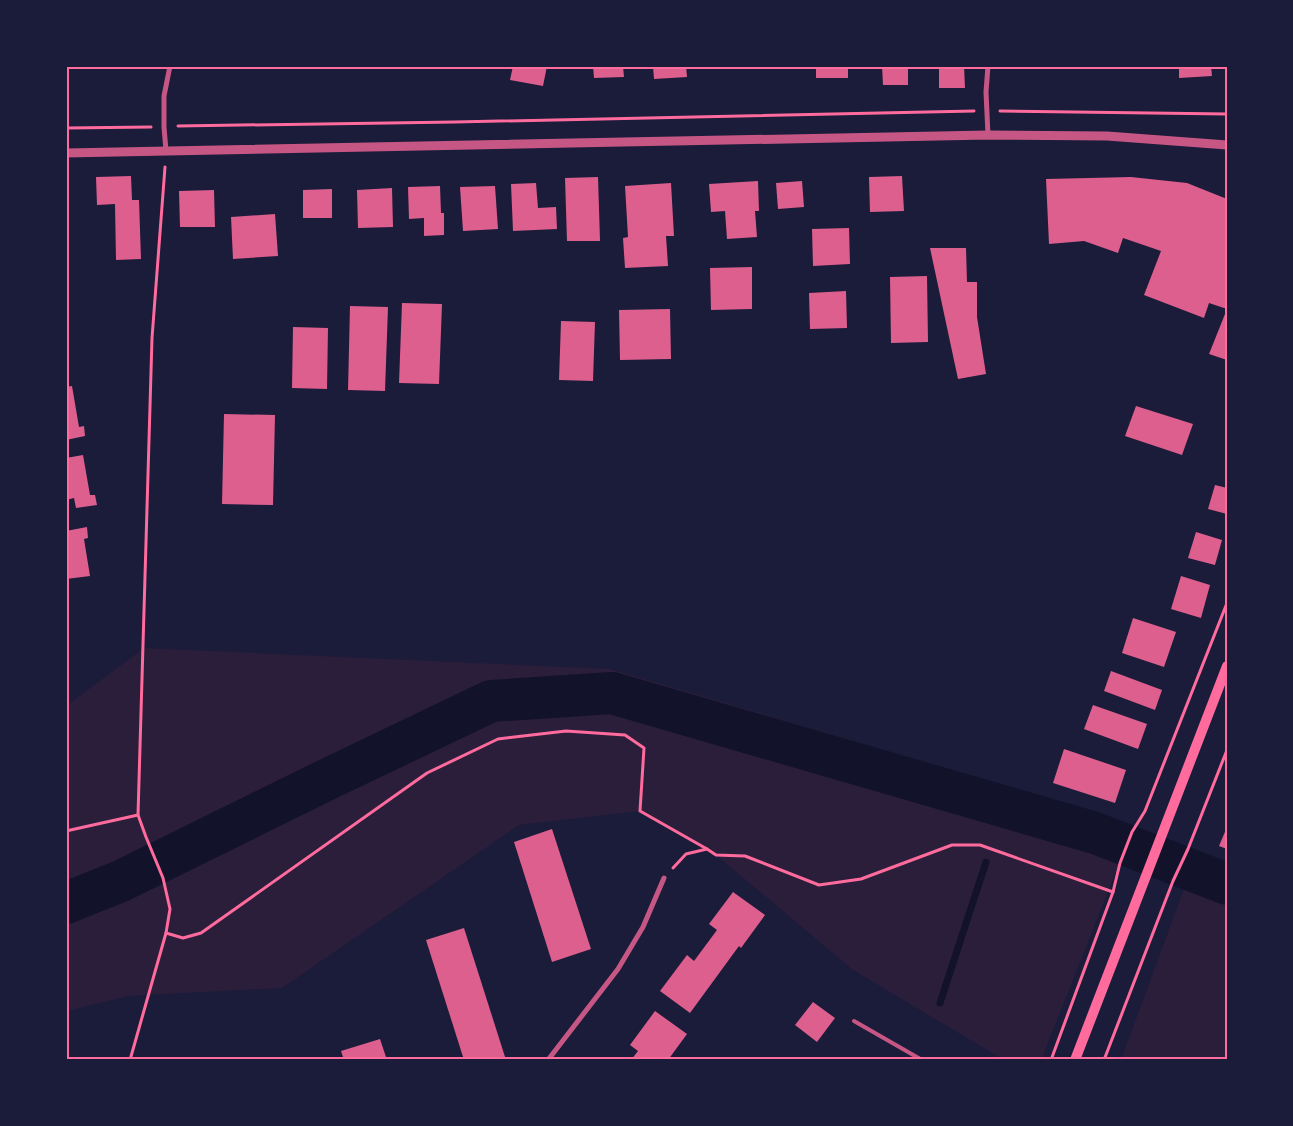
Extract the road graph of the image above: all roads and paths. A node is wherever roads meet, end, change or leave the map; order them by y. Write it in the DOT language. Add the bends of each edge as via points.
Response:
graph roads {
  1 [pos="170,66"];
  2 [pos="988,66"];
  3 [pos="986,111"];
  4 [pos="1227,114"];
  5 [pos="164,127"];
  6 [pos="66,128"];
  7 [pos="988,135"];
  8 [pos="1227,145"];
  9 [pos="166,151"];
  10 [pos="66,154"];
  11 [pos="1227,603"];
  12 [pos="1227,666"];
  13 [pos="1227,750"];
  14 [pos="138,815"];
  15 [pos="66,831"];
  16 [pos="707,848"];
  17 [pos="664,878"];
  18 [pos="1113,892"];
  19 [pos="166,933"];
  20 [pos="854,1021"];
  21 [pos="130,1060"];
  22 [pos="548,1060"];
  23 [pos="922,1060"];
  24 [pos="1051,1060"];
  25 [pos="1075,1060"];
  26 [pos="1104,1060"];
  1 -- 5 [label="street" via="164,96"];
  2 -- 3 [label="street"];
  3 -- 4 [label="path"];
  3 -- 5 [label="path"];
  3 -- 7 [label="street"];
  5 -- 6 [label="path"];
  5 -- 9 [label="street"];
  7 -- 8 [label="street" via="1107,136"];
  7 -- 9 [label="street"];
  9 -- 10 [label="street"];
  9 -- 14 [label="path" via="152,338"];
  11 -- 18 [label="path" via="1145,811 1132,832"];
  12 -- 25 [label="main road"];
  13 -- 26 [label="path"];
  14 -- 15 [label="path"];
  14 -- 19 [label="path" via="163,878 170,909"];
  16 -- 17 [label="path" via="686,854"];
  16 -- 18 [label="path" via="716,855 745,856 819,885 861,879 952,845 980,845"];
  16 -- 19 [label="path" via="640,811 644,748 625,735 566,732 498,739 426,773 201,934 183,938"];
  17 -- 22 [label="street" via="643,927 618,968"];
  18 -- 24 [label="path"];
  19 -- 21 [label="path"];
  20 -- 23 [label="lane"];
}
